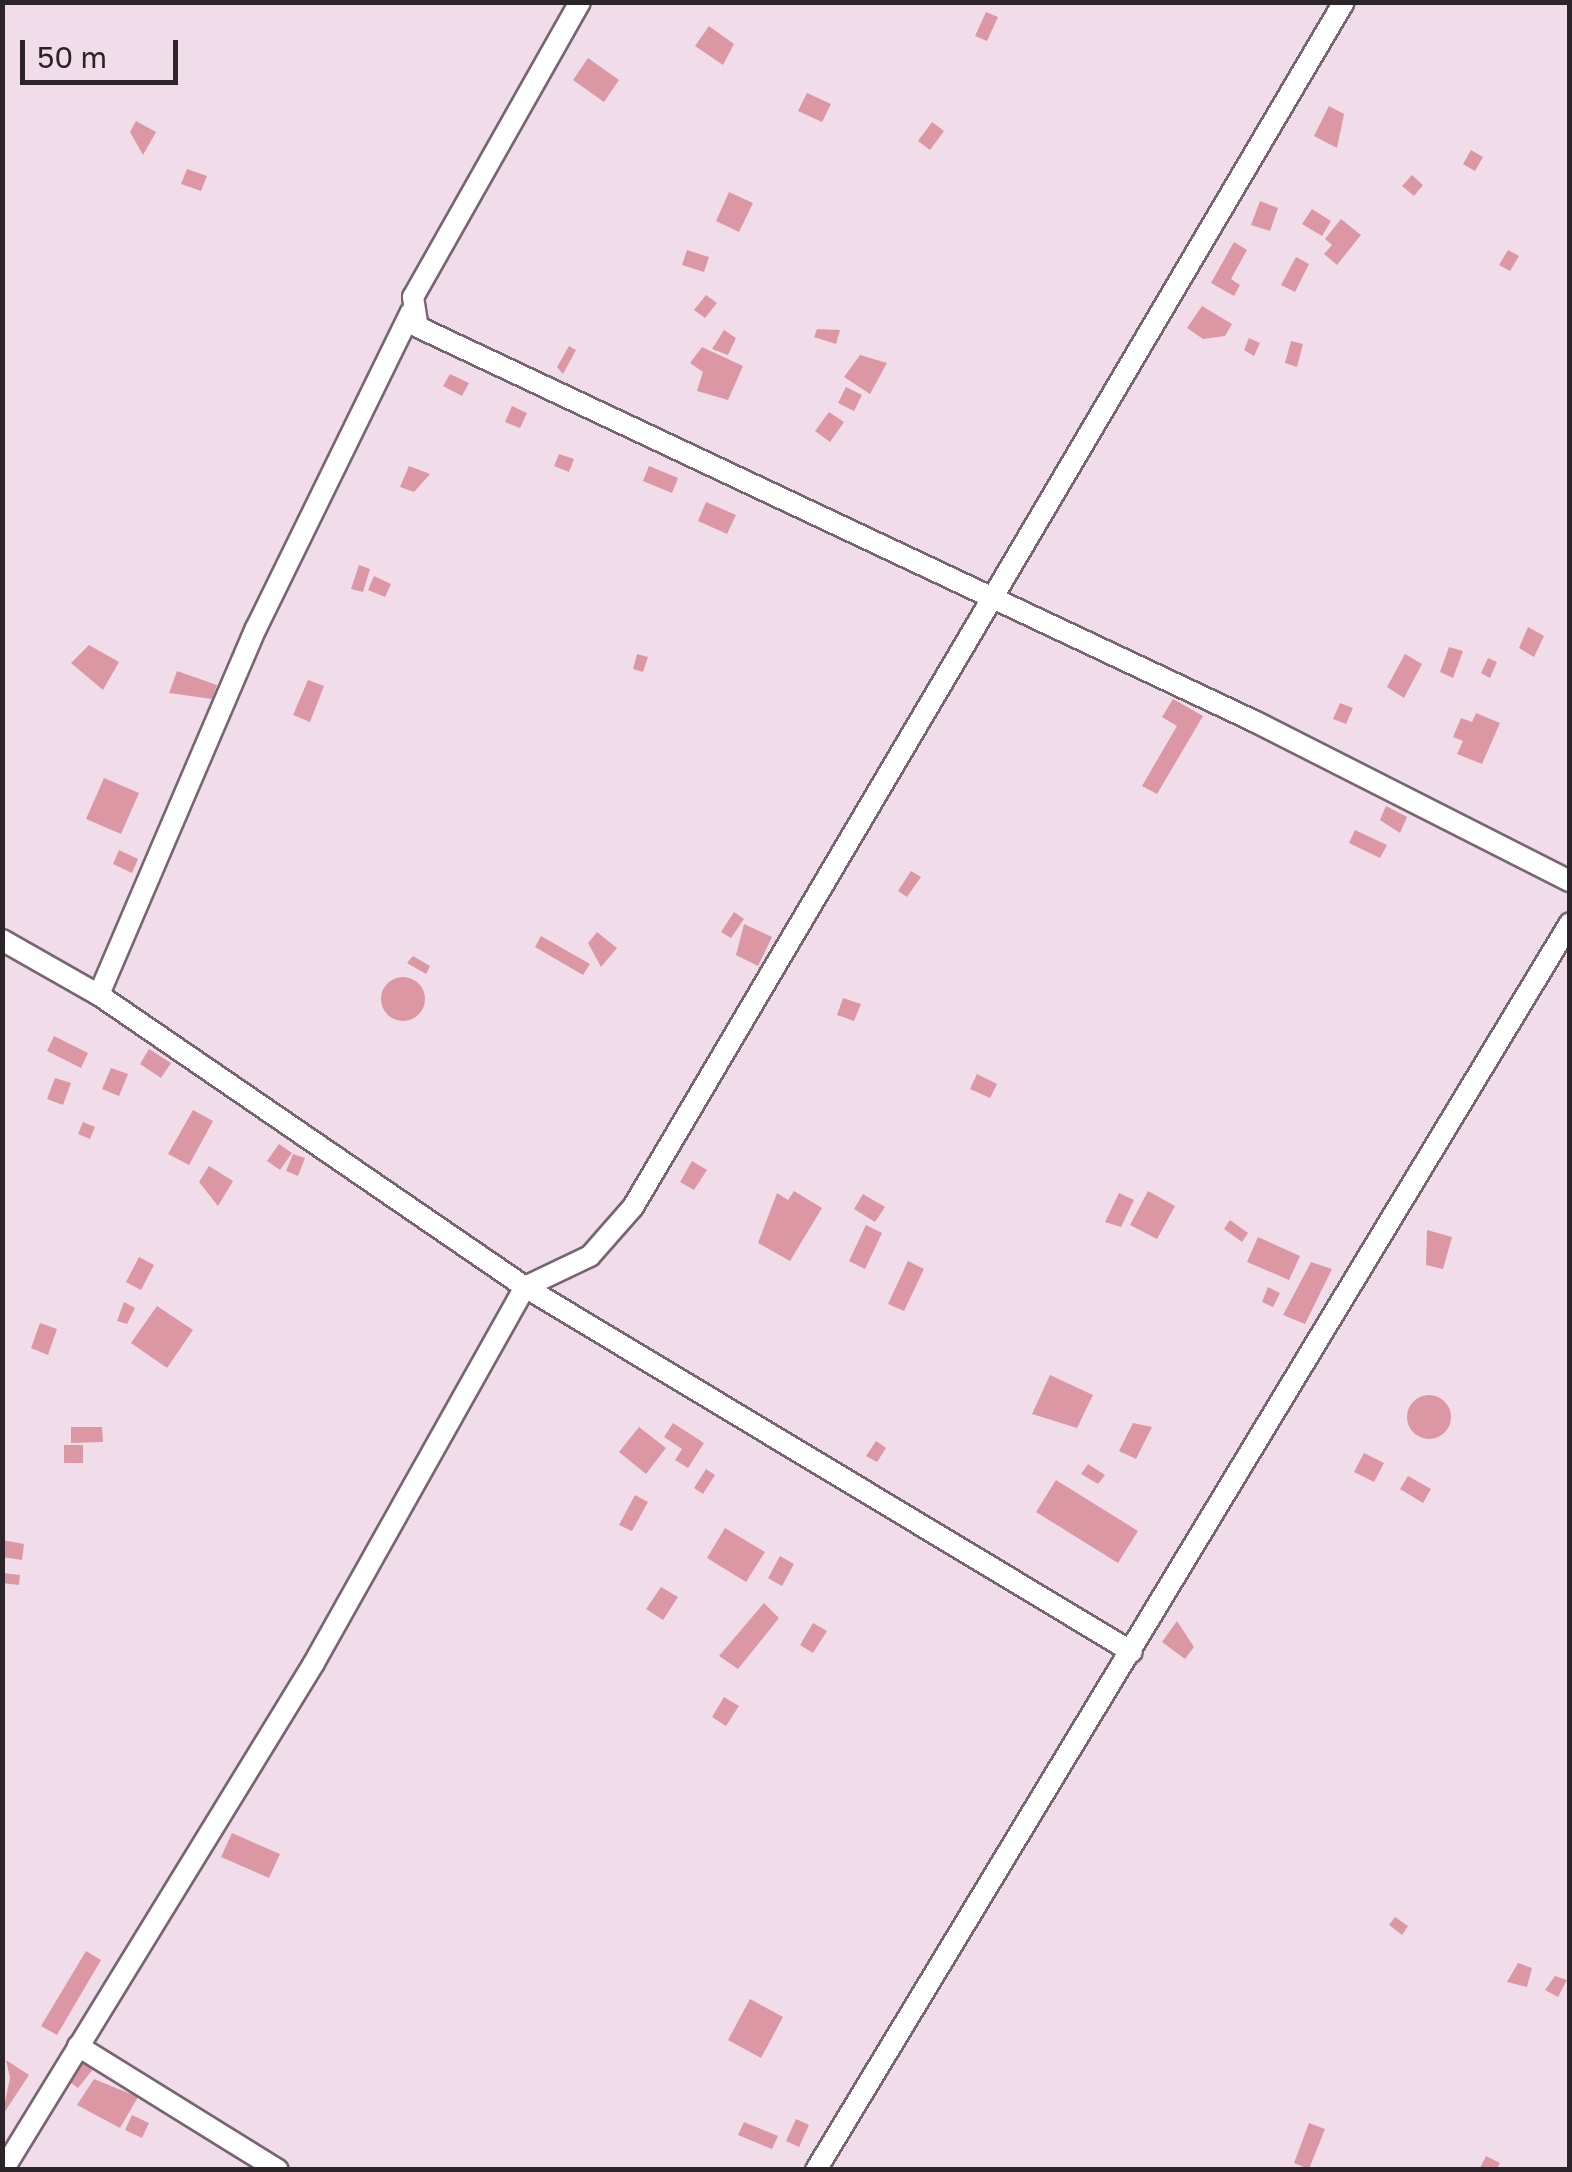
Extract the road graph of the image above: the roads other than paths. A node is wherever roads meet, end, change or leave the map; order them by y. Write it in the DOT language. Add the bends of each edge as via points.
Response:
graph roads {
  1 [pos="580,2"];
  2 [pos="1344,2"];
  3 [pos="411,312"];
  4 [pos="998,601"];
  5 [pos="1570,881"];
  6 [pos="1570,924"];
  7 [pos="2,940"];
  8 [pos="99,995"];
  9 [pos="525,1288"];
  10 [pos="1132,1652"];
  11 [pos="78,2046"];
  12 [pos="3,2170"];
  13 [pos="278,2170"];
  14 [pos="816,2170"];
  1 -- 3 [label="street"];
  2 -- 4 [label="street"];
  3 -- 4 [label="street" via="418,327"];
  3 -- 8 [label="street" via="256,628"];
  4 -- 5 [label="street"];
  4 -- 9 [label="street" via="633,1207 590,1256"];
  6 -- 10 [label="street"];
  7 -- 8 [label="street"];
  8 -- 9 [label="street"];
  9 -- 10 [label="street"];
  9 -- 11 [label="street" via="314,1663"];
  10 -- 14 [label="street"];
  11 -- 12 [label="street"];
  11 -- 13 [label="street"];
}
